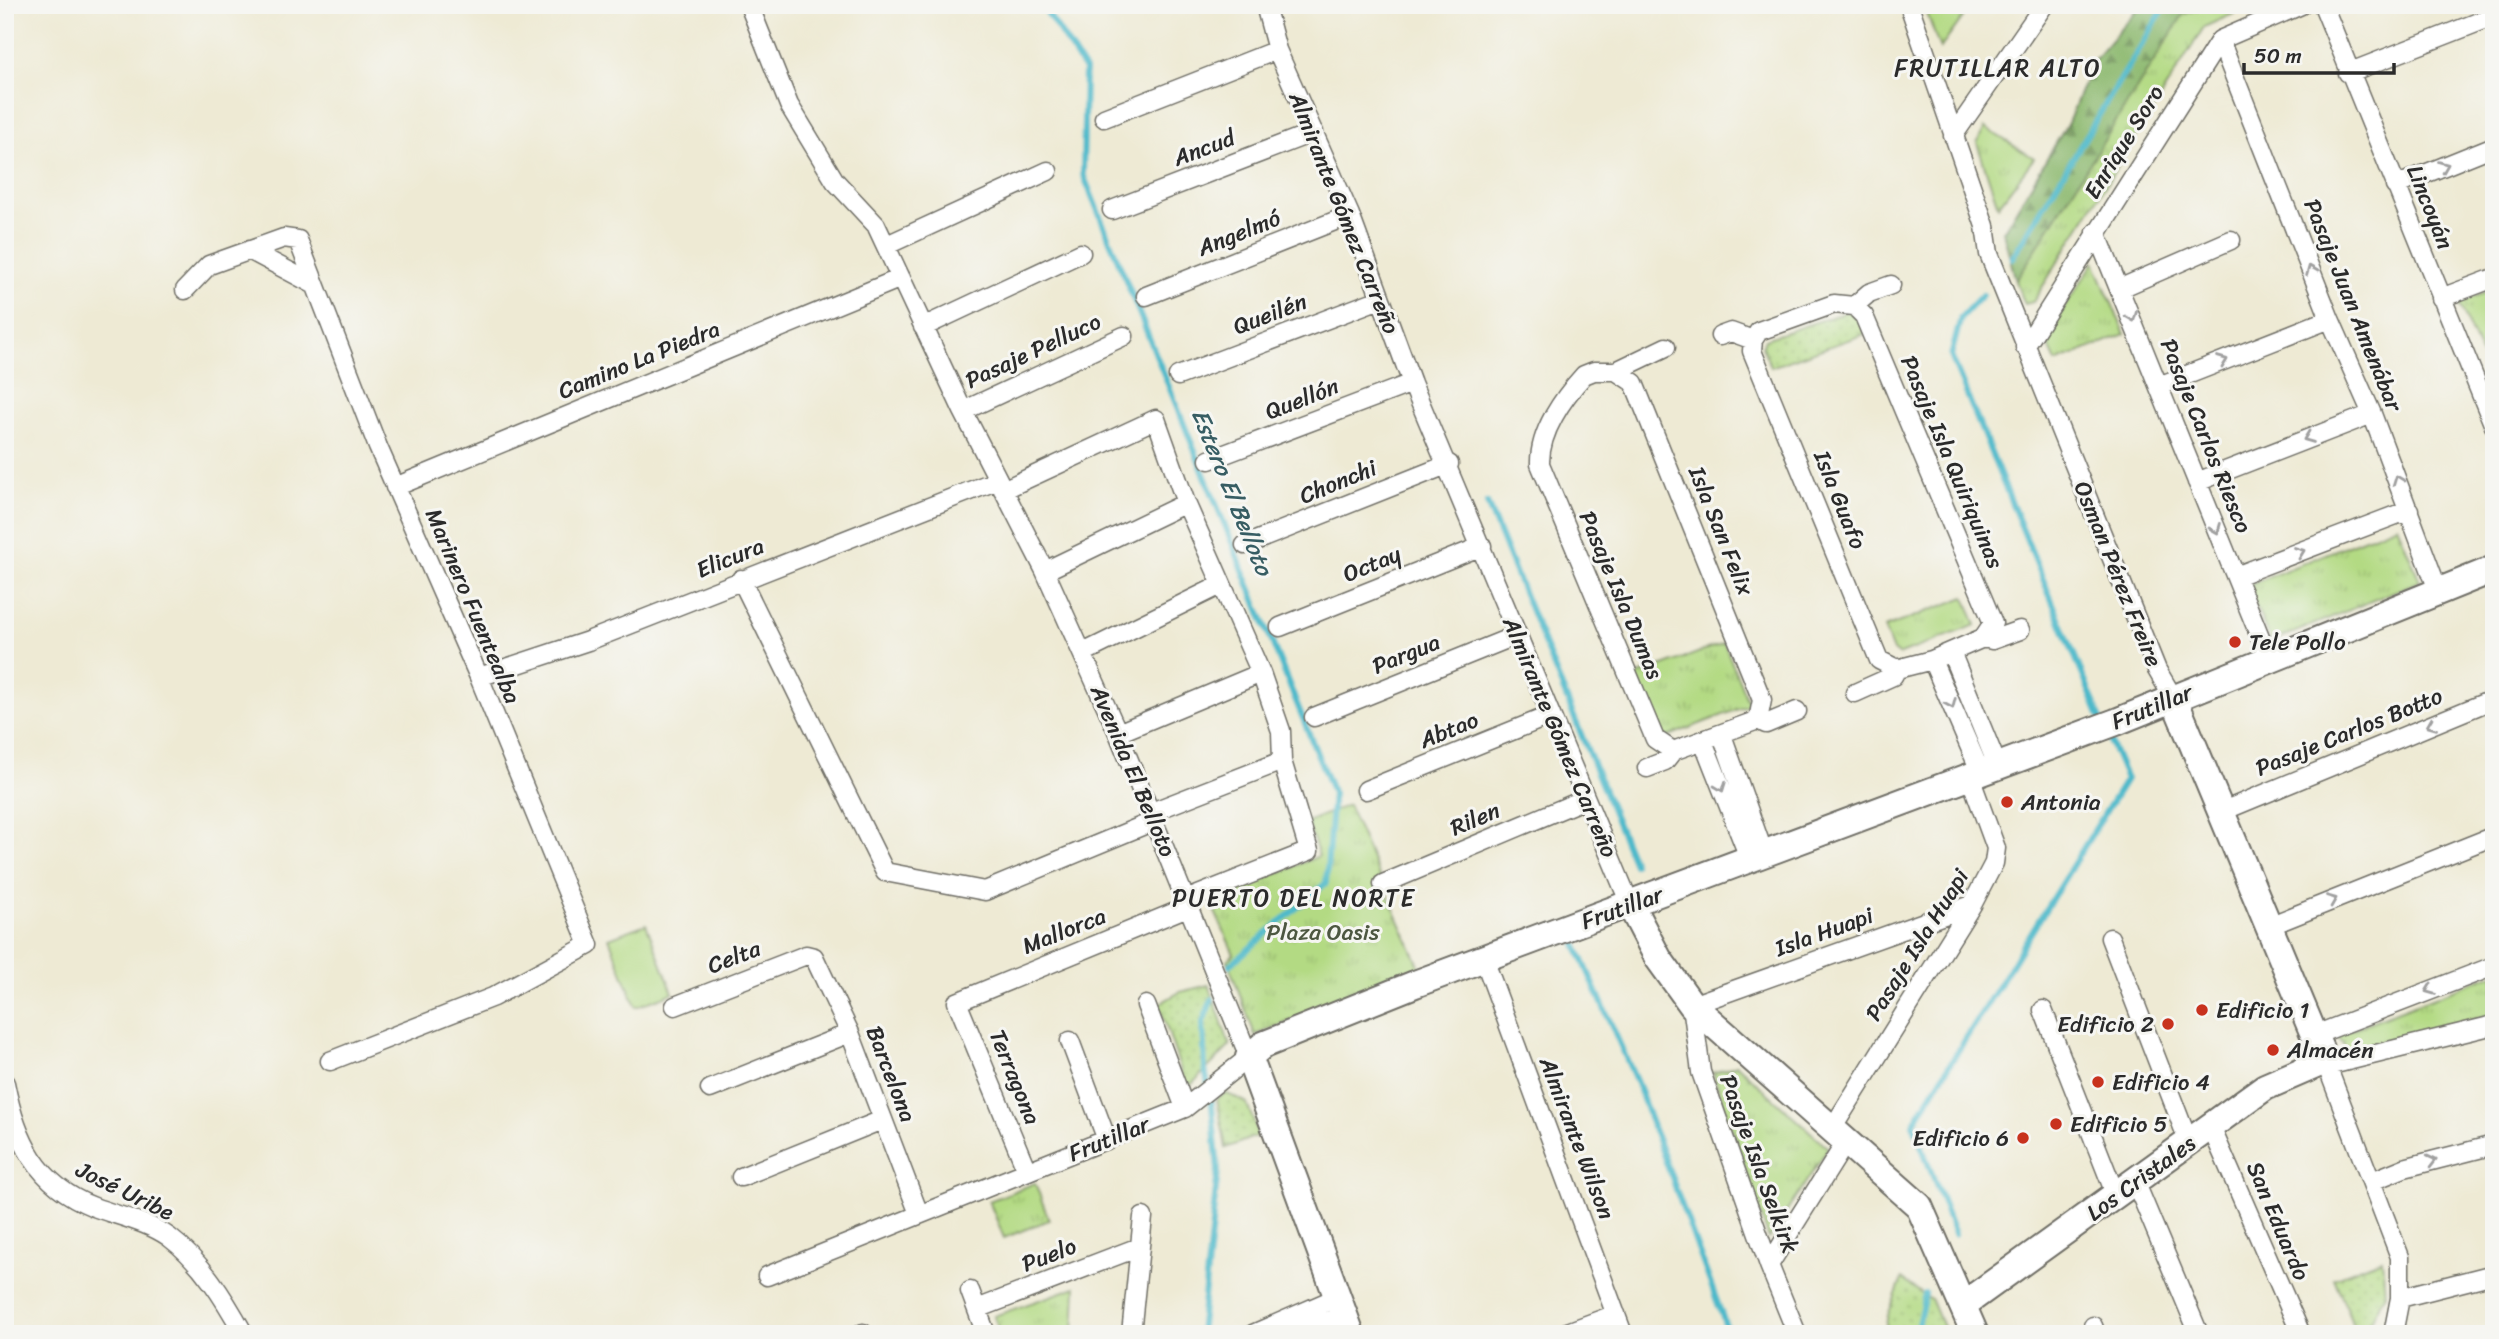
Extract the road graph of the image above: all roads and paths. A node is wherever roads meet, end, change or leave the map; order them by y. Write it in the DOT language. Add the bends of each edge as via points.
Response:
graph roads {
  1 [pos="749,5"];
  2 [pos="1265,5"];
  3 [pos="1909,5"];
  4 [pos="2044,5"];
  5 [pos="2301,5"];
  6 [pos="2323,5"];
  7 [pos="2494,16"];
  8 [pos="2220,40"];
  9 [pos="1277,50"];
  10 [pos="2348,73"];
  11 [pos="1104,118"];
  12 [pos="1314,132"];
  13 [pos="1953,136"];
  14 [pos="2494,146"];
  15 [pos="1048,171"];
  16 [pos="2395,186"];
  17 [pos="1112,210"];
  18 [pos="1350,215"];
  19 [pos="2096,232"];
  20 [pos="2231,240"];
  21 [pos="887,245"];
  22 [pos="248,250"];
  23 [pos="1081,253"];
  24 [pos="901,278"];
  25 [pos="2494,278"];
  26 [pos="315,285"];
  27 [pos="1891,285"];
  28 [pos="2121,288"];
  29 [pos="185,290"];
  30 [pos="1146,296"];
  31 [pos="2441,298"];
  32 [pos="1380,299"];
  33 [pos="1854,306"];
  34 [pos="2330,319"];
  35 [pos="923,327"];
  36 [pos="1124,335"];
  37 [pos="1720,336"];
  38 [pos="1753,340"];
  39 [pos="1666,347"];
  40 [pos="2025,347"];
  41 [pos="1616,371"];
  42 [pos="1178,376"];
  43 [pos="1412,383"];
  44 [pos="2159,386"];
  45 [pos="963,411"];
  46 [pos="2372,414"];
  47 [pos="2494,426"];
  48 [pos="1209,460"];
  49 [pos="1449,464"];
  50 [pos="2197,482"];
  51 [pos="1000,485"];
  52 [pos="395,487"];
  53 [pos="1186,503"];
  54 [pos="2409,510"];
  55 [pos="1245,545"];
  56 [pos="1482,545"];
  57 [pos="2494,569"];
  58 [pos="1045,571"];
  59 [pos="2236,576"];
  60 [pos="741,579"];
  61 [pos="1221,585"];
  62 [pos="2438,590"];
  63 [pos="1280,627"];
  64 [pos="2020,630"];
  65 [pos="1517,635"];
  66 [pos="1983,638"];
  67 [pos="1951,652"];
  68 [pos="1083,653"];
  69 [pos="2269,659"];
  70 [pos="1933,660"];
  71 [pos="1897,669"];
  72 [pos="1261,673"];
  73 [pos="479,677"];
  74 [pos="1855,693"];
  75 [pos="2174,699"];
  76 [pos="2494,699"];
  77 [pos="1797,711"];
  78 [pos="1550,715"];
  79 [pos="1314,718"];
  80 [pos="1758,720"];
  81 [pos="1118,733"];
  82 [pos="1722,735"];
  83 [pos="1703,741"];
  84 [pos="1673,751"];
  85 [pos="1283,761"];
  86 [pos="1647,768"];
  87 [pos="1983,772"];
  88 [pos="1366,790"];
  89 [pos="1585,799"];
  90 [pos="2223,811"];
  91 [pos="1152,817"];
  92 [pos="2494,836"];
  93 [pos="1757,857"];
  94 [pos="1383,884"];
  95 [pos="1189,902"];
  96 [pos="1630,904"];
  97 [pos="1972,905"];
  98 [pos="2269,926"];
  99 [pos="2110,938"];
  100 [pos="812,955"];
  101 [pos="1484,959"];
  102 [pos="2494,966"];
  103 [pos="957,1002"];
  104 [pos="1692,1005"];
  105 [pos="675,1006"];
  106 [pos="1146,1006"];
  107 [pos="2043,1010"];
  108 [pos="2494,1025"];
  109 [pos="850,1033"];
  110 [pos="2315,1035"];
  111 [pos="1070,1041"];
  112 [pos="1249,1056"];
  113 [pos="330,1061"];
  114 [pos="2326,1064"];
  115 [pos="5,1083"];
  116 [pos="709,1089"];
  117 [pos="1185,1108"];
  118 [pos="882,1120"];
  119 [pos="2211,1127"];
  120 [pos="1839,1135"];
  121 [pos="1107,1140"];
  122 [pos="2189,1143"];
  123 [pos="2494,1145"];
  124 [pos="1027,1171"];
  125 [pos="741,1177"];
  126 [pos="2372,1181"];
  127 [pos="2126,1189"];
  128 [pos="919,1214"];
  129 [pos="1143,1217"];
  130 [pos="1139,1247"];
  131 [pos="1769,1265"];
  132 [pos="2494,1274"];
  133 [pos="767,1276"];
  134 [pos="970,1291"];
  135 [pos="2400,1298"];
  136 [pos="1963,1305"];
  137 [pos="977,1309"];
  138 [pos="1616,1314"];
  139 [pos="1344,1315"];
  140 [pos="244,1334"];
  141 [pos="986,1334"];
  142 [pos="1131,1334"];
  143 [pos="1252,1334"];
  144 [pos="1294,1334"];
  145 [pos="1562,1334"];
  146 [pos="1623,1334"];
  147 [pos="1797,1334"];
  148 [pos="1975,1334"];
  149 [pos="2199,1334"];
  150 [pos="2301,1334"];
  151 [pos="2393,1334"];
  1 -- 21 [label="street, Avenida El Belloto" via="789,104 835,181 876,225"];
  2 -- 9 [label="street, Almirante Gómez Carreño"];
  3 -- 13 [label="street, Osman Pérez Freire"];
  4 -- 13 [label="street"];
  5 -- 8 [label="street"];
  6 -- 10 [label="street, Lincoyán"];
  7 -- 10 [label="street"];
  8 -- 19 [label="street, Enrique Soro"];
  34 -- 8 [label="street, Pasaje Juan Amenábar, one-way"];
  9 -- 11 [label="street"];
  9 -- 12 [label="street, Almirante Gómez Carreño"];
  10 -- 16 [label="street, Lincoyán"];
  12 -- 17 [label="street, Ancud"];
  12 -- 18 [label="street, Almirante Gómez Carreño"];
  13 -- 40 [label="street, Osman Pérez Freire" via="1985,226 1989,254"];
  16 -- 14 [label="street, one-way"];
  15 -- 21 [label="street"];
  16 -- 31 [label="street, Lincoyán"];
  18 -- 30 [label="street, Angelmó"];
  18 -- 32 [label="street, Almirante Gómez Carreño"];
  19 -- 28 [label="street, Pasaje Carlos Riesco"];
  19 -- 40 [label="street, Enrique Soro"];
  20 -- 28 [label="street"];
  21 -- 24 [label="street, Avenida El Belloto"];
  22 -- 26 [label="street"];
  22 -- 26 [label="street, Marinero Fuentealba" via="284,238 298,240"];
  22 -- 29 [label="street, Marinero Fuentealba" via="209,265"];
  23 -- 35 [label="street"];
  24 -- 35 [label="street, Avenida El Belloto"];
  24 -- 52 [label="street, Camino La Piedra"];
  25 -- 31 [label="street"];
  26 -- 52 [label="street, Marinero Fuentealba"];
  27 -- 33 [label="street" via="1869,293"];
  28 -- 44 [label="street, Pasaje Carlos Riesco, one-way"];
  31 -- 47 [label="street, Lincoyán"];
  32 -- 42 [label="street, Queilén"];
  32 -- 43 [label="street, Almirante Gómez Carreño"];
  33 -- 38 [label="street" via="1834,304 1759,331"];
  33 -- 66 [label="street, Pasaje Isla Quiriquinas" via="1864,316 1993,623"];
  44 -- 34 [label="street, one-way"];
  34 -- 46 [label="street, Pasaje Juan Amenábar"];
  35 -- 45 [label="street, Avenida El Belloto"];
  36 -- 45 [label="street, Pasaje Pelluco"];
  37 -- 38 [label="street" via="1731,332"];
  38 -- 71 [label="street, Isla Guafo" via="1752,351 1879,660"];
  39 -- 41 [label="street"];
  40 -- 75 [label="street, Osman Pérez Freire" via="2157,670"];
  41 -- 80 [label="street, Isla San Felix" via="1634,383 1762,700"];
  41 -- 84 [label="street, Pasaje Isla Dumas" via="1594,370 1584,375 1545,433 1540,464 1655,739"];
  43 -- 48 [label="street, Quellón"];
  43 -- 49 [label="street, Almirante Gómez Carreño"];
  44 -- 50 [label="street, Pasaje Carlos Riesco"];
  45 -- 51 [label="street, Avenida El Belloto"];
  46 -- 50 [label="street, one-way"];
  54 -- 46 [label="street, Pasaje Juan Amenábar, one-way"];
  49 -- 55 [label="street, Chonchi"];
  49 -- 56 [label="street, Almirante Gómez Carreño"];
  50 -- 59 [label="street, Pasaje Carlos Riesco, one-way"];
  51 -- 53 [label="street, Elicura" via="1156,418"];
  51 -- 58 [label="street, Avenida El Belloto"];
  51 -- 60 [label="street, Elicura"];
  52 -- 73 [label="street, Marinero Fuentealba"];
  53 -- 58 [label="street"];
  53 -- 61 [label="street"];
  59 -- 54 [label="street, one-way"];
  54 -- 62 [label="street, Pasaje Juan Amenábar"];
  56 -- 63 [label="street, Octay"];
  56 -- 65 [label="street, Almirante Gómez Carreño"];
  57 -- 62 [label="street, Frutillar"];
  58 -- 68 [label="street, Avenida El Belloto"];
  59 -- 69 [label="street, Pasaje Carlos Riesco"];
  60 -- 73 [label="street, Elicura" via="588,641"];
  60 -- 91 [label="street" via="885,872 985,891"];
  61 -- 68 [label="street"];
  61 -- 72 [label="street"];
  62 -- 69 [label="street, Frutillar"];
  64 -- 66 [label="street" via="1992,640"];
  65 -- 78 [label="street, Almirante Gómez Carreño"];
  65 -- 79 [label="street, Pargua"];
  66 -- 67 [label="street"];
  67 -- 70 [label="street"];
  67 -- 87 [label="street"];
  68 -- 81 [label="street, Avenida El Belloto"];
  69 -- 75 [label="street, Frutillar"];
  70 -- 71 [label="street"];
  70 -- 87 [label="street, one-way"];
  71 -- 74 [label="street" via="1893,676"];
  72 -- 81 [label="street"];
  72 -- 85 [label="street" via="1281,730"];
  73 -- 113 [label="street, Marinero Fuentealba" via="589,945 493,997"];
  75 -- 87 [label="street, Frutillar"];
  75 -- 90 [label="street, Osman Pérez Freire"];
  76 -- 90 [label="street, Pasaje Carlos Botto, one-way"];
  77 -- 80 [label="street" via="1766,724"];
  78 -- 88 [label="street, Abtao"];
  78 -- 89 [label="street, Almirante Gómez Carreño"];
  80 -- 82 [label="street"];
  81 -- 91 [label="street, Avenida El Belloto"];
  82 -- 83 [label="street"];
  82 -- 93 [label="street"];
  83 -- 84 [label="street"];
  83 -- 93 [label="street, one-way"];
  84 -- 86 [label="street" via="1665,761"];
  85 -- 91 [label="street"];
  85 -- 95 [label="street, Mallorca" via="1308,851"];
  87 -- 93 [label="street, Frutillar"];
  87 -- 97 [label="street, Pasaje Isla Huapi" via="1996,848 1988,879"];
  89 -- 94 [label="street, Rilen"];
  89 -- 96 [label="street, Almirante Gómez Carreño"];
  90 -- 98 [label="street, Osman Pérez Freire"];
  91 -- 95 [label="street, Avenida El Belloto"];
  98 -- 92 [label="street, one-way"];
  93 -- 96 [label="street, Frutillar"];
  95 -- 103 [label="street, Mallorca"];
  95 -- 112 [label="street, Avenida El Belloto"];
  96 -- 101 [label="street, Frutillar"];
  96 -- 104 [label="street, Almirante Gómez Carreño" via="1658,958"];
  97 -- 104 [label="street, Isla Huapi"];
  97 -- 120 [label="street, Pasaje Isla Huapi"];
  98 -- 110 [label="street, Osman Pérez Freire"];
  99 -- 122 [label="street"];
  100 -- 105 [label="street, Celta"];
  100 -- 109 [label="street, Barcelona"];
  101 -- 112 [label="street, Frutillar" via="1262,1045"];
  101 -- 138 [label="street, Almirante Wilson"];
  102 -- 110 [label="street, one-way"];
  103 -- 124 [label="street, Terragona"];
  104 -- 120 [label="street, Almirante Gómez Carreño"];
  104 -- 131 [label="street, Pasaje Isla Selkirk" via="1701,1072"];
  106 -- 117 [label="street"];
  107 -- 127 [label="street"];
  108 -- 114 [label="street"];
  109 -- 116 [label="street"];
  109 -- 118 [label="street, Barcelona"];
  110 -- 114 [label="street, Osman Pérez Freire"];
  111 -- 121 [label="street"];
  112 -- 117 [label="street, Frutillar"];
  112 -- 139 [label="street, Avenida El Belloto"];
  114 -- 119 [label="street, Los Cristales" via="2265,1087"];
  114 -- 126 [label="street, Osman Pérez Freire"];
  115 -- 140 [label="street, José Uribe" via="11,1115 30,1159 59,1188 168,1237 214,1283"];
  117 -- 121 [label="street, Frutillar"];
  118 -- 125 [label="street"];
  118 -- 128 [label="street, Barcelona"];
  119 -- 122 [label="street, Los Cristales"];
  119 -- 150 [label="street, San Eduardo"];
  120 -- 131 [label="street, Pasaje Isla Huapi"];
  120 -- 136 [label="street, Almirante Gómez Carreño" via="1919,1206"];
  121 -- 124 [label="street, Frutillar"];
  122 -- 127 [label="street, Los Cristales"];
  126 -- 123 [label="street, one-way"];
  124 -- 128 [label="street, Frutillar"];
  126 -- 135 [label="street, Osman Pérez Freire" via="2400,1257"];
  127 -- 136 [label="street, Los Cristales"];
  127 -- 149 [label="street"];
  128 -- 133 [label="street, Frutillar"];
  129 -- 130 [label="street"];
  130 -- 137 [label="street, Puelo"];
  130 -- 142 [label="street"];
  131 -- 147 [label="street, Pasaje Isla Selkirk"];
  132 -- 135 [label="street"];
  134 -- 137 [label="street"];
  135 -- 151 [label="street, Osman Pérez Freire"];
  136 -- 148 [label="street, Almirante Gómez Carreño"];
  137 -- 141 [label="street"];
  138 -- 145 [label="street"];
  138 -- 146 [label="street, Almirante Wilson"];
  139 -- 143 [label="street"];
  139 -- 144 [label="street"];
}
